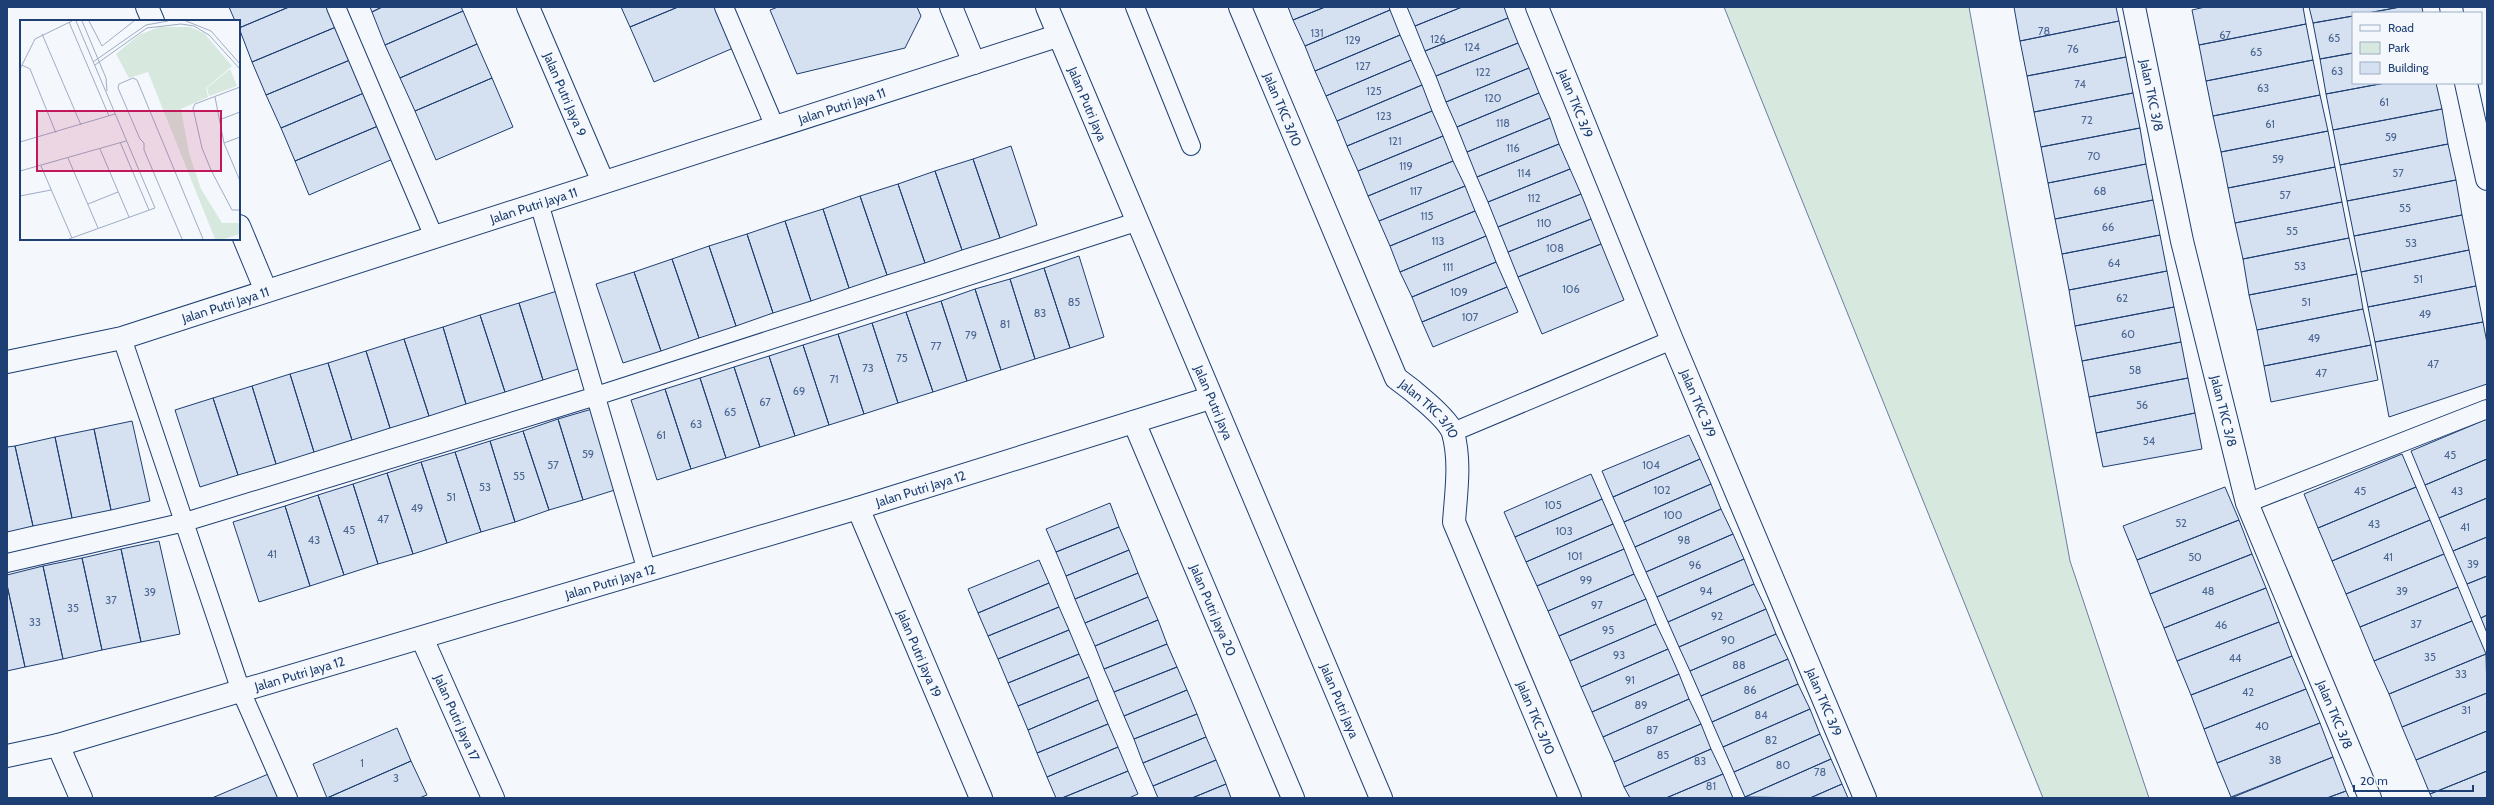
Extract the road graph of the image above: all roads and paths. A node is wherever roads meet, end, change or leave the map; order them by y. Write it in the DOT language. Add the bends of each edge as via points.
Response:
graph roads {
  1 [pos="147,7"];
  2 [pos="336,7"];
  3 [pos="528,7"];
  4 [pos="724,7"];
  5 [pos="951,7"];
  6 [pos="1047,7"];
  7 [pos="1135,7"];
  8 [pos="1240,7"];
  9 [pos="1537,7"];
  10 [pos="2134,7"];
  11 [pos="153,20"];
  12 [pos="1057,36"];
  13 [pos="974,63"];
  14 [pos="2466,84"];
  15 [pos="2480,114"];
  16 [pos="776,127"];
  17 [pos="1191,146"];
  18 [pos="2487,179"];
  19 [pos="603,182"];
  20 [pos="539,203"];
  21 [pos="1136,222"];
  22 [pos="240,228"];
  23 [pos="434,237"];
  24 [pos="266,291"];
  25 [pos="122,338"];
  26 [pos="1672,340"];
  27 [pos="7,362"];
  28 [pos="596,396"];
  29 [pos="1210,398"];
  30 [pos="2487,409"];
  31 [pos="1134,422"];
  32 [pos="1453,432"];
  33 [pos="2247,503"];
  34 [pos="858,508"];
  35 [pos="185,522"];
  36 [pos="7,563"];
  37 [pos="648,571"];
  38 [pos="422,638"];
  39 [pos="241,691"];
  40 [pos="58,745"];
  41 [pos="7,756"];
  42 [pos="81,798"];
  43 [pos="288,798"];
  44 [pos="492,798"];
  45 [pos="981,798"];
  46 [pos="1293,798"];
  47 [pos="1381,798"];
  48 [pos="1570,798"];
  49 [pos="1865,798"];
  50 [pos="2370,798"];
  1 -- 11 [label="street"];
  2 -- 23 [label="lane"];
  3 -- 19 [label="street, Jalan Putri Jaya 9"];
  4 -- 16 [label="lane"];
  5 -- 13 [label="street"];
  6 -- 12 [label="street, Jalan Putri Jaya"];
  7 -- 17 [label="lane"];
  8 -- 32 [label="street, Jalan TKC 3/10" via="1396,378 1426,402"];
  9 -- 26 [label="street, Jalan TKC 3/9"];
  10 -- 33 [label="street, Jalan TKC 3/8" via="2182,241"];
  12 -- 13 [label="street, Jalan Putri Jaya 11"];
  12 -- 21 [label="street, Jalan Putri Jaya"];
  13 -- 16 [label="street, Jalan Putri Jaya 11"];
  14 -- 15 [label="street"];
  15 -- 18 [label="street"];
  16 -- 19 [label="street, Jalan Putri Jaya 11"];
  19 -- 20 [label="street, Jalan Putri Jaya 11"];
  20 -- 23 [label="street, Jalan Putri Jaya 11"];
  20 -- 28 [label="lane"];
  21 -- 28 [label="lane"];
  21 -- 29 [label="street, Jalan Putri Jaya"];
  22 -- 24 [label="street"];
  23 -- 24 [label="street, Jalan Putri Jaya 11"];
  24 -- 25 [label="street, Jalan Putri Jaya 11"];
  25 -- 27 [label="street, Jalan Putri Jaya 11"];
  25 -- 35 [label="lane"];
  26 -- 32 [label="lane"];
  26 -- 49 [label="street, Jalan TKC 3/9"];
  28 -- 35 [label="lane"];
  28 -- 37 [label="lane"];
  29 -- 31 [label="street, Jalan Putri Jaya 12"];
  29 -- 47 [label="street, Jalan Putri Jaya"];
  30 -- 33 [label="lane"];
  31 -- 34 [label="street, Jalan Putri Jaya 12"];
  31 -- 46 [label="street, Jalan Putri Jaya 20"];
  32 -- 48 [label="street, Jalan TKC 3/10" via="1458,474 1454,522"];
  33 -- 50 [label="street, Jalan TKC 3/8"];
  34 -- 37 [label="street, Jalan Putri Jaya 12"];
  34 -- 45 [label="street, Jalan Putri Jaya 19"];
  35 -- 36 [label="lane"];
  35 -- 39 [label="lane"];
  37 -- 38 [label="street, Jalan Putri Jaya 12"];
  38 -- 39 [label="street, Jalan Putri Jaya 12"];
  38 -- 44 [label="street, Jalan Putri Jaya 17"];
  39 -- 40 [label="street, Jalan Putri Jaya 12"];
  39 -- 43 [label="lane"];
  40 -- 41 [label="street, Jalan Putri Jaya 12"];
  40 -- 42 [label="street"];
}
